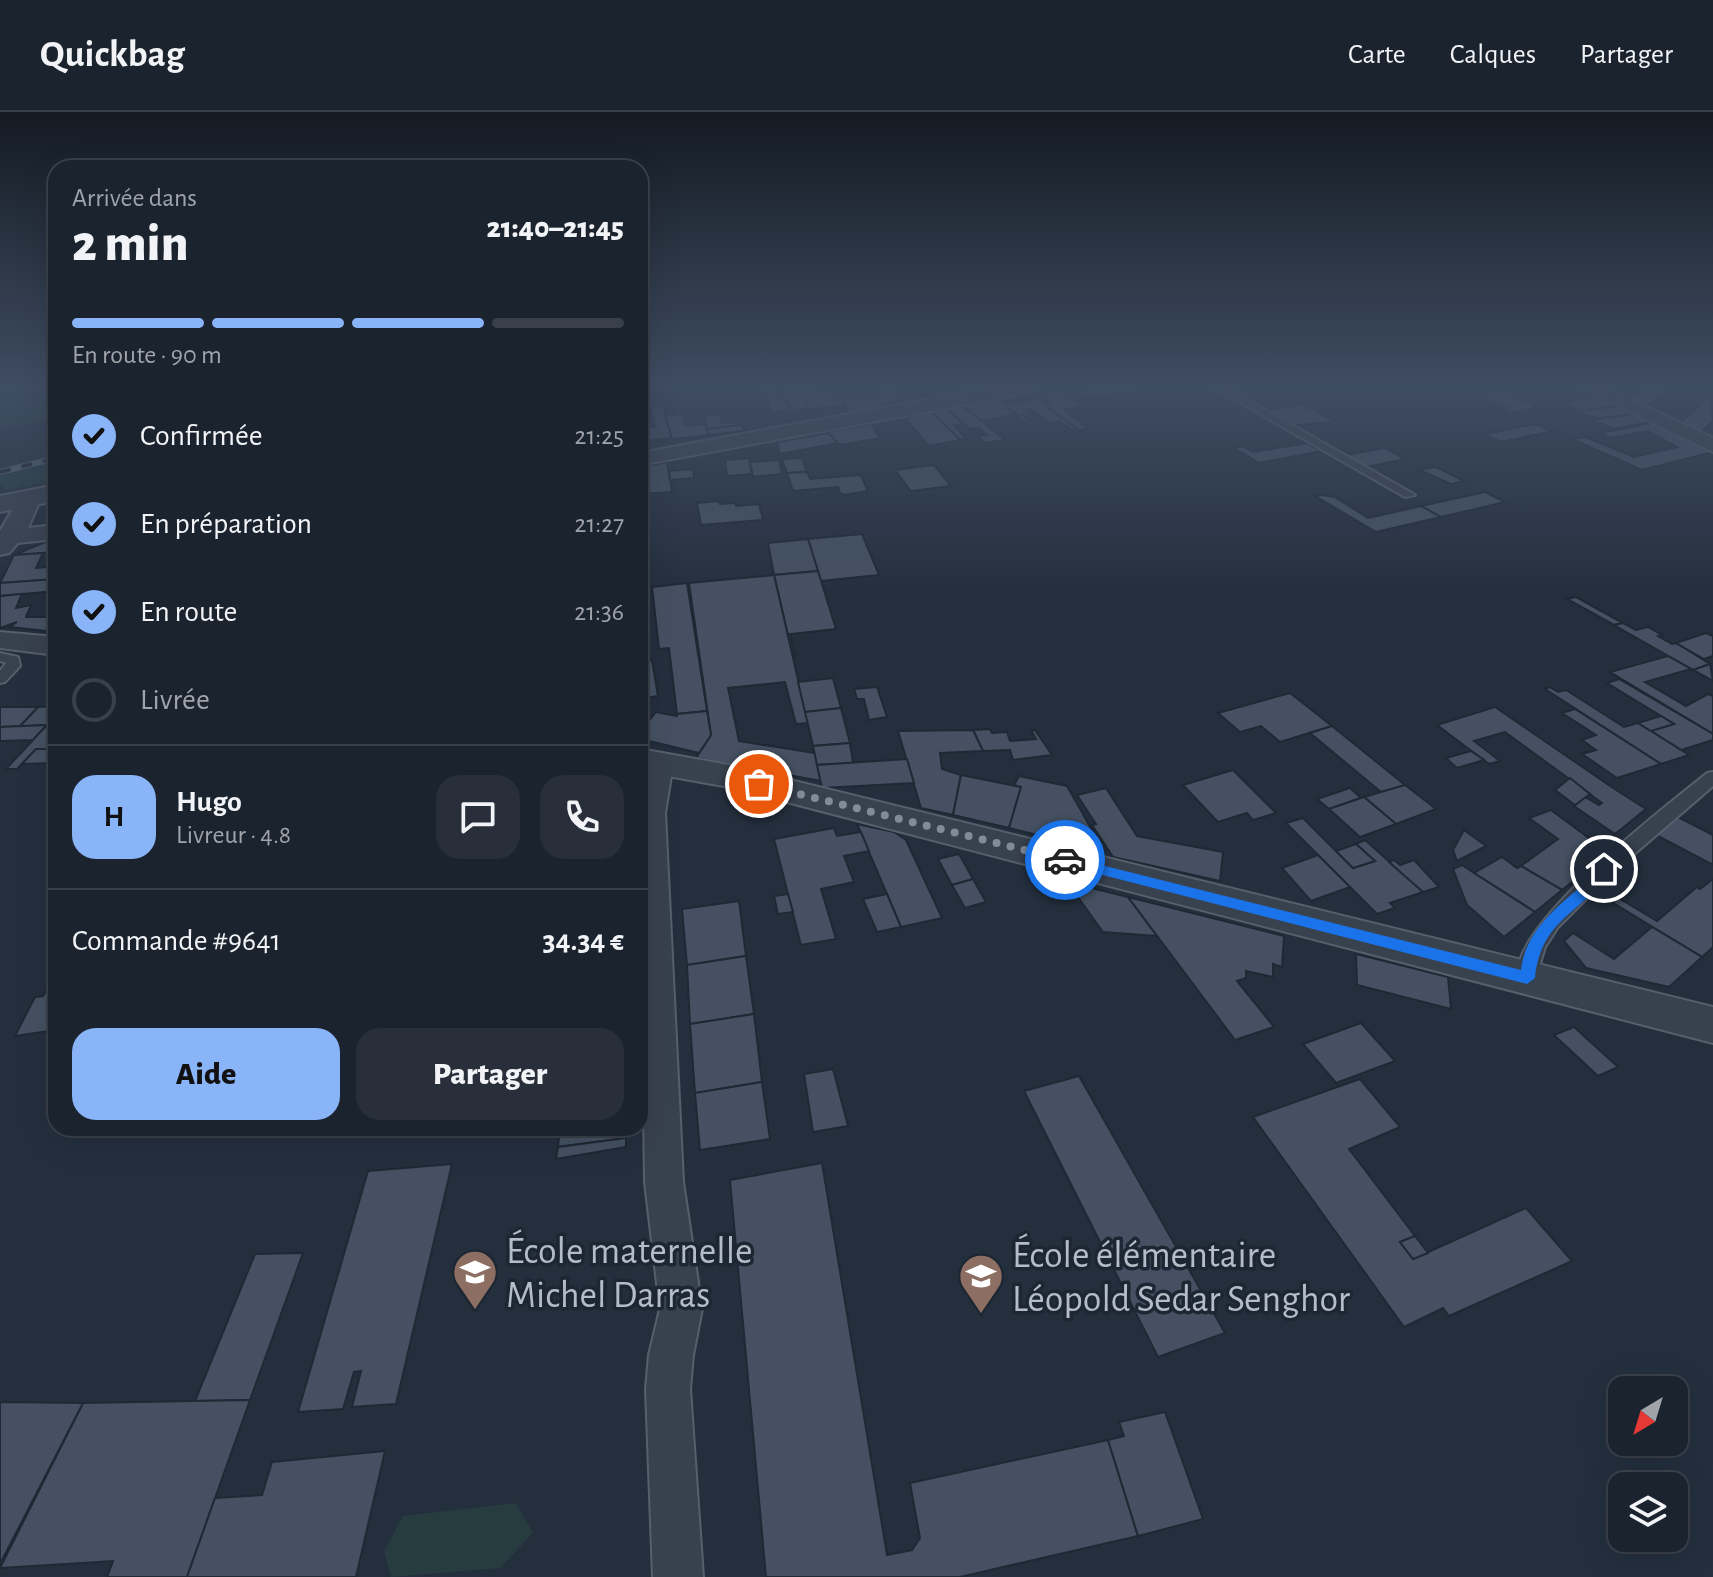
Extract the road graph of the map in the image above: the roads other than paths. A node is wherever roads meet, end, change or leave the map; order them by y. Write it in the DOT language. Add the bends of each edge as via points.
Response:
graph roads {
  1 [pos="1339,455"];
  2 [pos="43,495"];
  3 [pos="1409,495"];
  4 [pos="0,504"];
  5 [pos="48,533"];
  6 [pos="4,541"];
  7 [pos="0,640"];
  8 [pos="48,645"];
  9 [pos="0,657"];
  10 [pos="0,679"];
  11 [pos="650,762"];
  12 [pos="1713,777"];
  13 [pos="1527,978"];
  14 [pos="1713,1025"];
  15 [pos="678,1577"];
  1 -- 3 [label="lane"];
  2 -- 4 [label="street"];
  2 -- 6 [label="street"];
  5 -- 6 [label="street"];
  7 -- 8 [label="street"];
  9 -- 10 [label="lane" via="13,660 13,666"];
  11 -- 13 [label="street" via="729,776"];
  11 -- 15 [label="street" via="664,1182 681,1309 668,1389"];
  12 -- 13 [label="lane" via="1604,869 1540,932"];
  13 -- 14 [label="street"];
}
